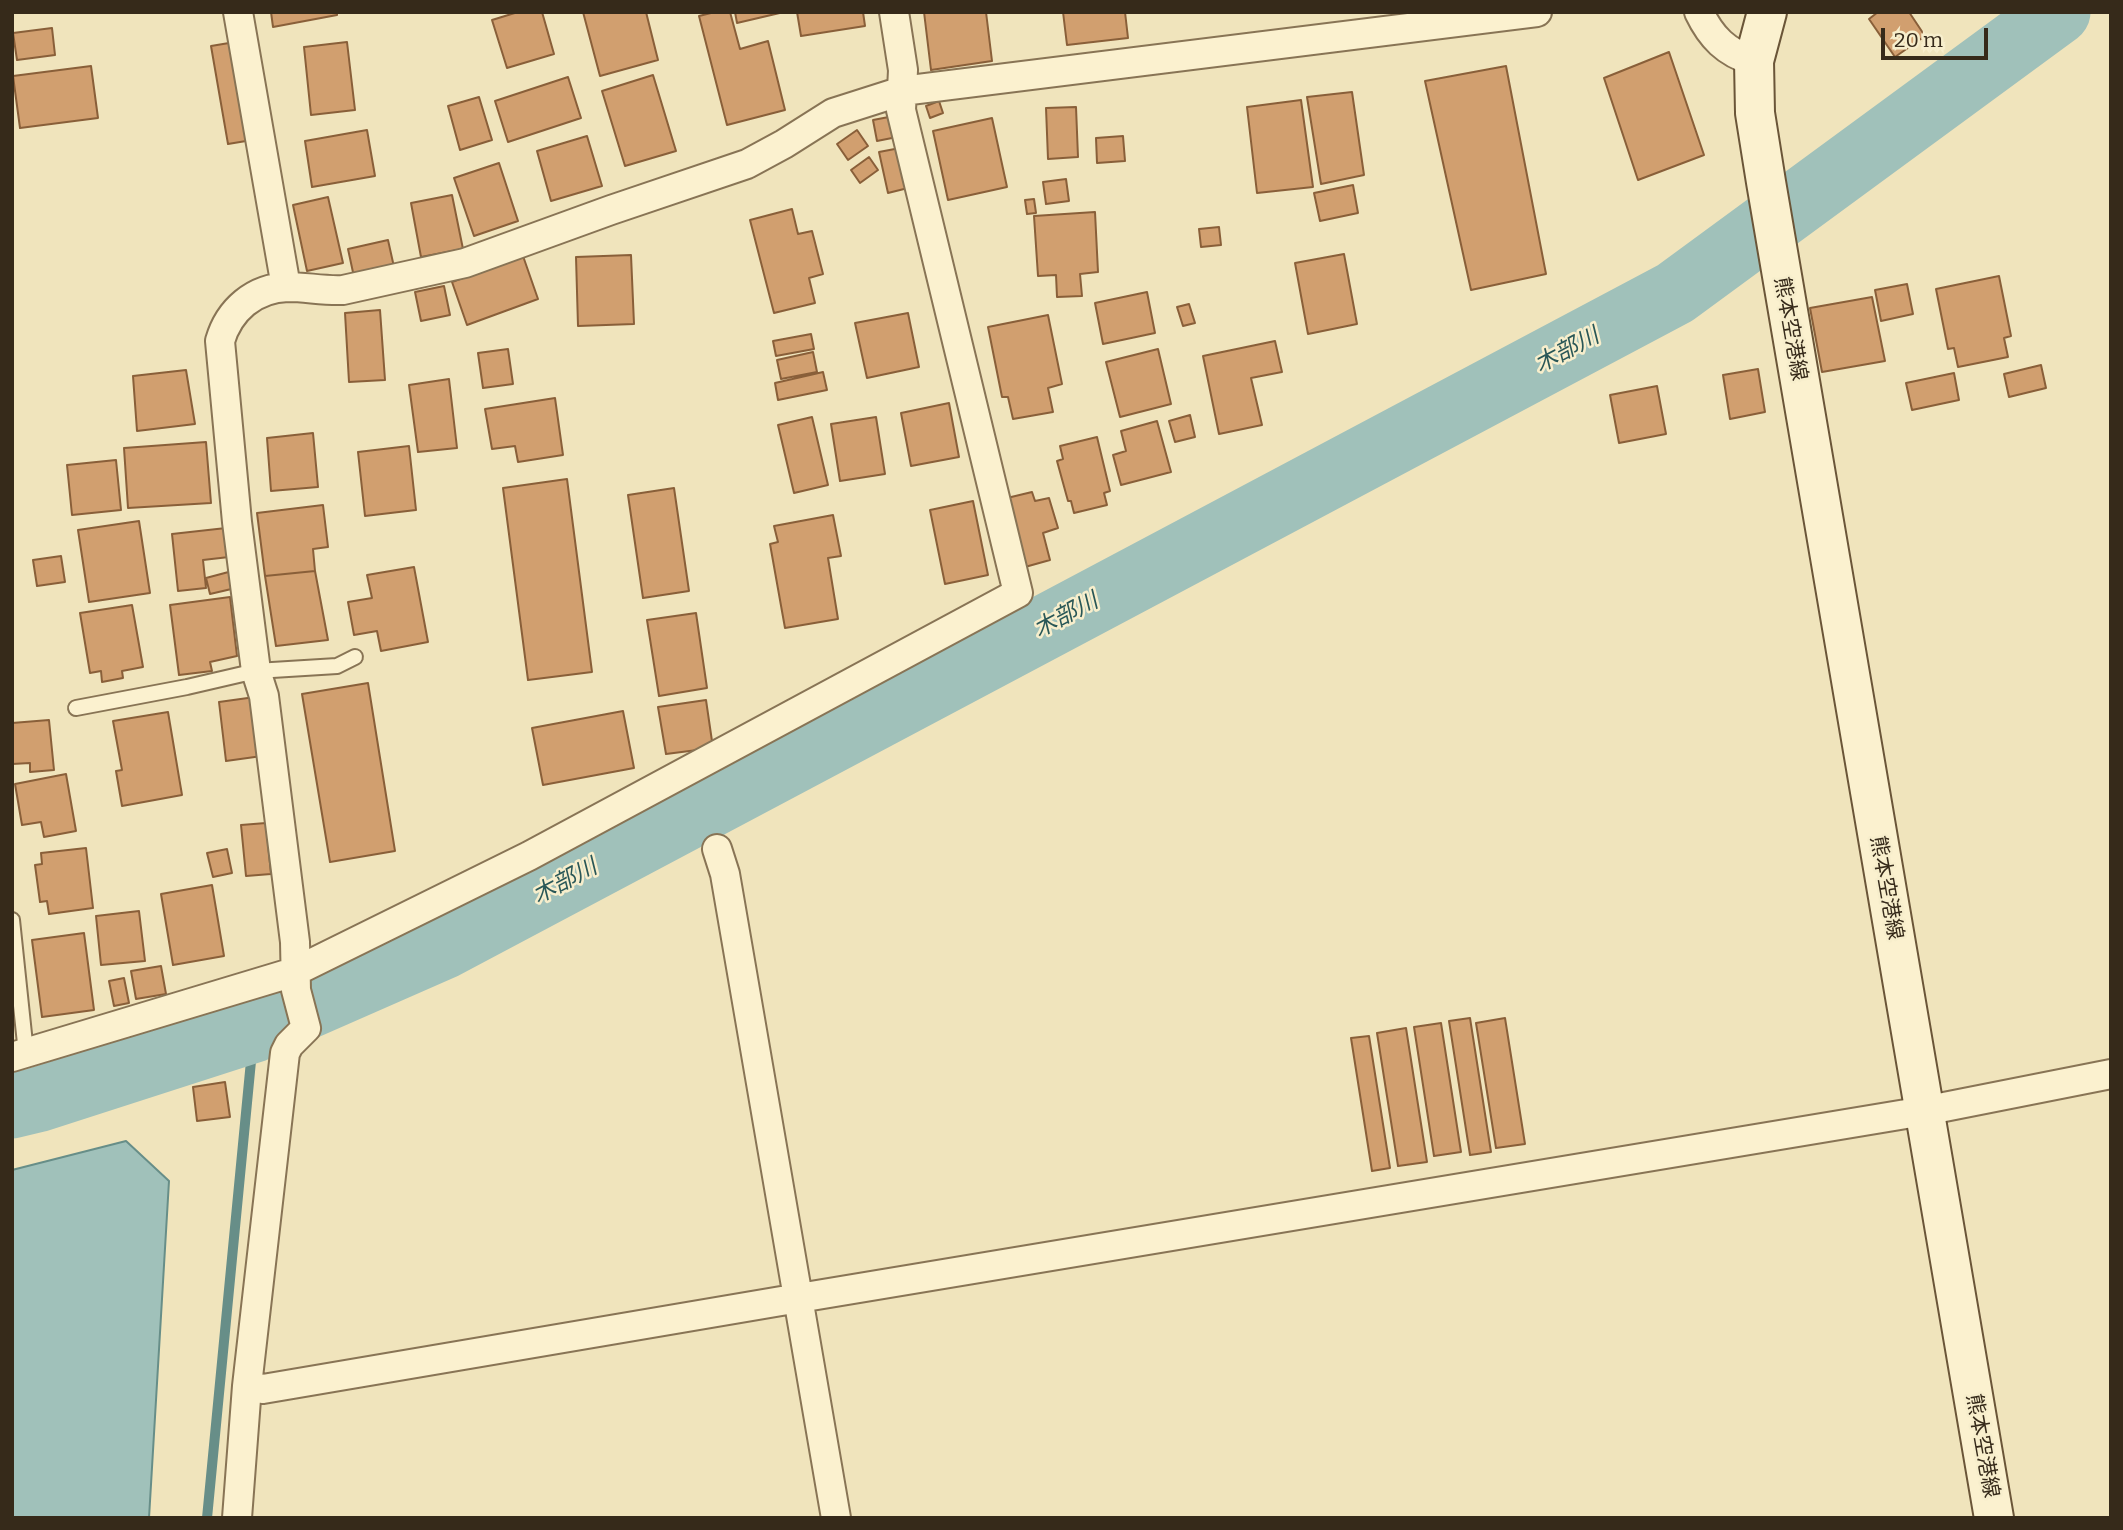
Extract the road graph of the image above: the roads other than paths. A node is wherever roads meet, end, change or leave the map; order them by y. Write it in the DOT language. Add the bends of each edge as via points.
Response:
graph roads {
  1 [pos="237,12"];
  2 [pos="894,12"];
  3 [pos="1537,12"];
  4 [pos="1699,12"];
  5 [pos="1767,12"];
  6 [pos="1754,61"];
  7 [pos="902,91"];
  8 [pos="286,287"];
  9 [pos="355,657"];
  10 [pos="256,671"];
  11 [pos="76,708"];
  12 [pos="717,849"];
  13 [pos="12,920"];
  14 [pos="295,981"];
  15 [pos="19,1055"];
  16 [pos="2111,1074"];
  17 [pos="1924,1111"];
  18 [pos="799,1298"];
  19 [pos="247,1387"];
  20 [pos="237,1518"];
  21 [pos="836,1518"];
  22 [pos="1994,1518"];
  1 -- 8 [label="street"];
  2 -- 7 [label="street"];
  3 -- 7 [label="street"];
  4 -- 6 [label="street" via="1725,49"];
  5 -- 6 [label="main road"];
  6 -- 17 [label="main road, 熊本空港線" via="1755,113 1767,192"];
  7 -- 8 [label="street" via="833,113 747,164 465,263 343,290"];
  7 -- 14 [label="street" via="901,110 1018,593"];
  8 -- 10 [label="street" via="239,305 225,324 220,341"];
  9 -- 10 [label="lane" via="337,666"];
  10 -- 11 [label="lane"];
  10 -- 14 [label="street" via="264,696 295,942"];
  12 -- 18 [label="street"];
  13 -- 15 [label="lane"];
  14 -- 15 [label="street"];
  14 -- 19 [label="street" via="305,1024 304,1032 285,1053"];
  16 -- 17 [label="street"];
  17 -- 18 [label="street"];
  17 -- 22 [label="main road, 熊本空港線"];
  18 -- 19 [label="street" via="263,1390"];
  18 -- 21 [label="street"];
  19 -- 20 [label="street"];
}
